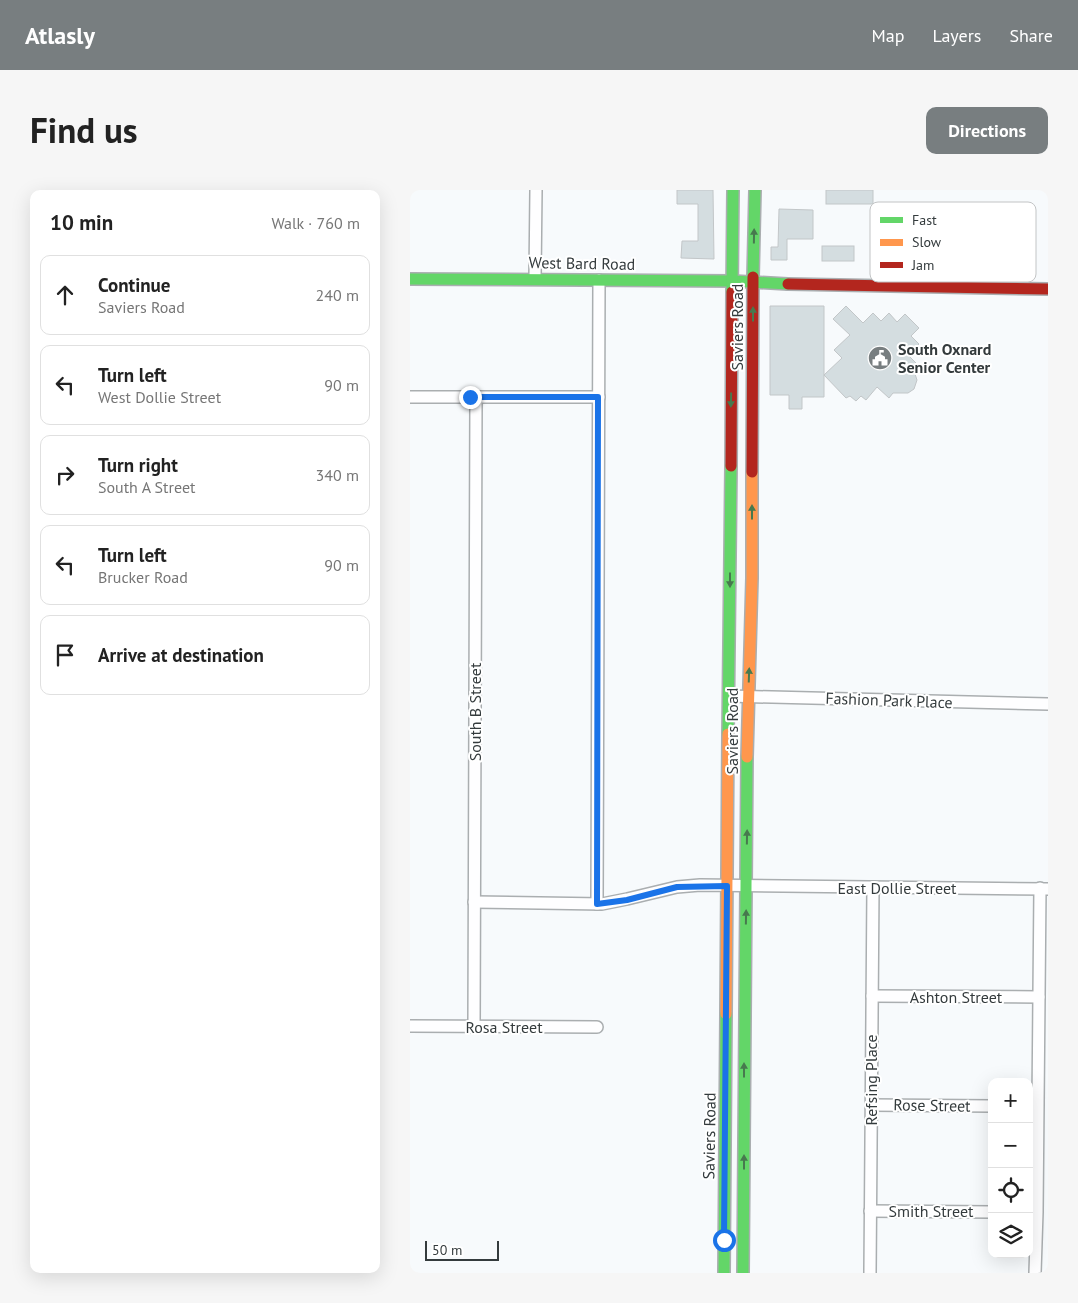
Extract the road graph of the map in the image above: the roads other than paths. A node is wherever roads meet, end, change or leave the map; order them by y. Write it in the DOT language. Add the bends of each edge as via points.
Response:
graph roads {
  1 [pos="536,190"];
  2 [pos="733,190"];
  3 [pos="755,190"];
  4 [pos="410,278"];
  5 [pos="535,279"];
  6 [pos="599,280"];
  7 [pos="733,281"];
  8 [pos="753,283"];
  9 [pos="1048,288"];
  10 [pos="410,397"];
  11 [pos="476,397"];
  12 [pos="598,397"];
  13 [pos="729,696"];
  14 [pos="748,696"];
  15 [pos="1048,704"];
  16 [pos="727,886"];
  17 [pos="747,886"];
  18 [pos="874,888"];
  19 [pos="1044,888"];
  20 [pos="474,902"];
  21 [pos="597,904"];
  22 [pos="872,996"];
  23 [pos="1039,997"];
  24 [pos="410,1026"];
  25 [pos="474,1027"];
  26 [pos="597,1027"];
  27 [pos="871,1105"];
  28 [pos="988,1106"];
  29 [pos="1034,1106"];
  30 [pos="870,1211"];
  31 [pos="988,1212"];
  32 [pos="1033,1212"];
  33 [pos="724,1273"];
  34 [pos="742,1273"];
  35 [pos="870,1273"];
  36 [pos="1035,1273"];
  1 -- 5 [label="street"];
  2 -- 7 [label="main road, Saviers Road"];
  8 -- 3 [label="main road, Saviers Road, one-way"];
  4 -- 5 [label="main road, West Bard Road"];
  5 -- 6 [label="main road, West Bard Road"];
  6 -- 7 [label="main road, West Bard Road"];
  6 -- 12 [label="street"];
  7 -- 8 [label="main road, West Bard Road"];
  7 -- 13 [label="main road, Saviers Road, one-way"];
  8 -- 9 [label="main road, West Bard Road"];
  14 -- 8 [label="main road, Saviers Road, one-way" via="752,578"];
  10 -- 11 [label="street"];
  11 -- 12 [label="street"];
  11 -- 20 [label="street, South B Street"];
  12 -- 21 [label="street"];
  13 -- 14 [label="street, Fashion Park Place"];
  13 -- 16 [label="main road, Saviers Road"];
  14 -- 15 [label="street, Fashion Park Place"];
  17 -- 14 [label="main road, Saviers Road, one-way"];
  16 -- 17 [label="street, East Dollie Street"];
  16 -- 21 [label="street, East Dollie Street" via="677,887"];
  16 -- 33 [label="main road, Saviers Road"];
  17 -- 18 [label="street, East Dollie Street"];
  34 -- 17 [label="main road, Saviers Road, one-way"];
  18 -- 19 [label="street, East Dollie Street"];
  18 -- 22 [label="street, Refsing Place"];
  19 -- 23 [label="street"];
  20 -- 21 [label="street, East Dollie Street"];
  20 -- 25 [label="street, South B Street"];
  22 -- 23 [label="street, Ashton Street"];
  22 -- 27 [label="street, Refsing Place"];
  23 -- 29 [label="street"];
  24 -- 25 [label="street, Rosa Street"];
  25 -- 26 [label="street, Rosa Street"];
  27 -- 28 [label="street, Rose Street"];
  27 -- 30 [label="street, Refsing Place"];
  29 -- 32 [label="street"];
  30 -- 31 [label="street, Smith Street"];
  30 -- 35 [label="street, Refsing Place"];
  32 -- 36 [label="street"];
}
